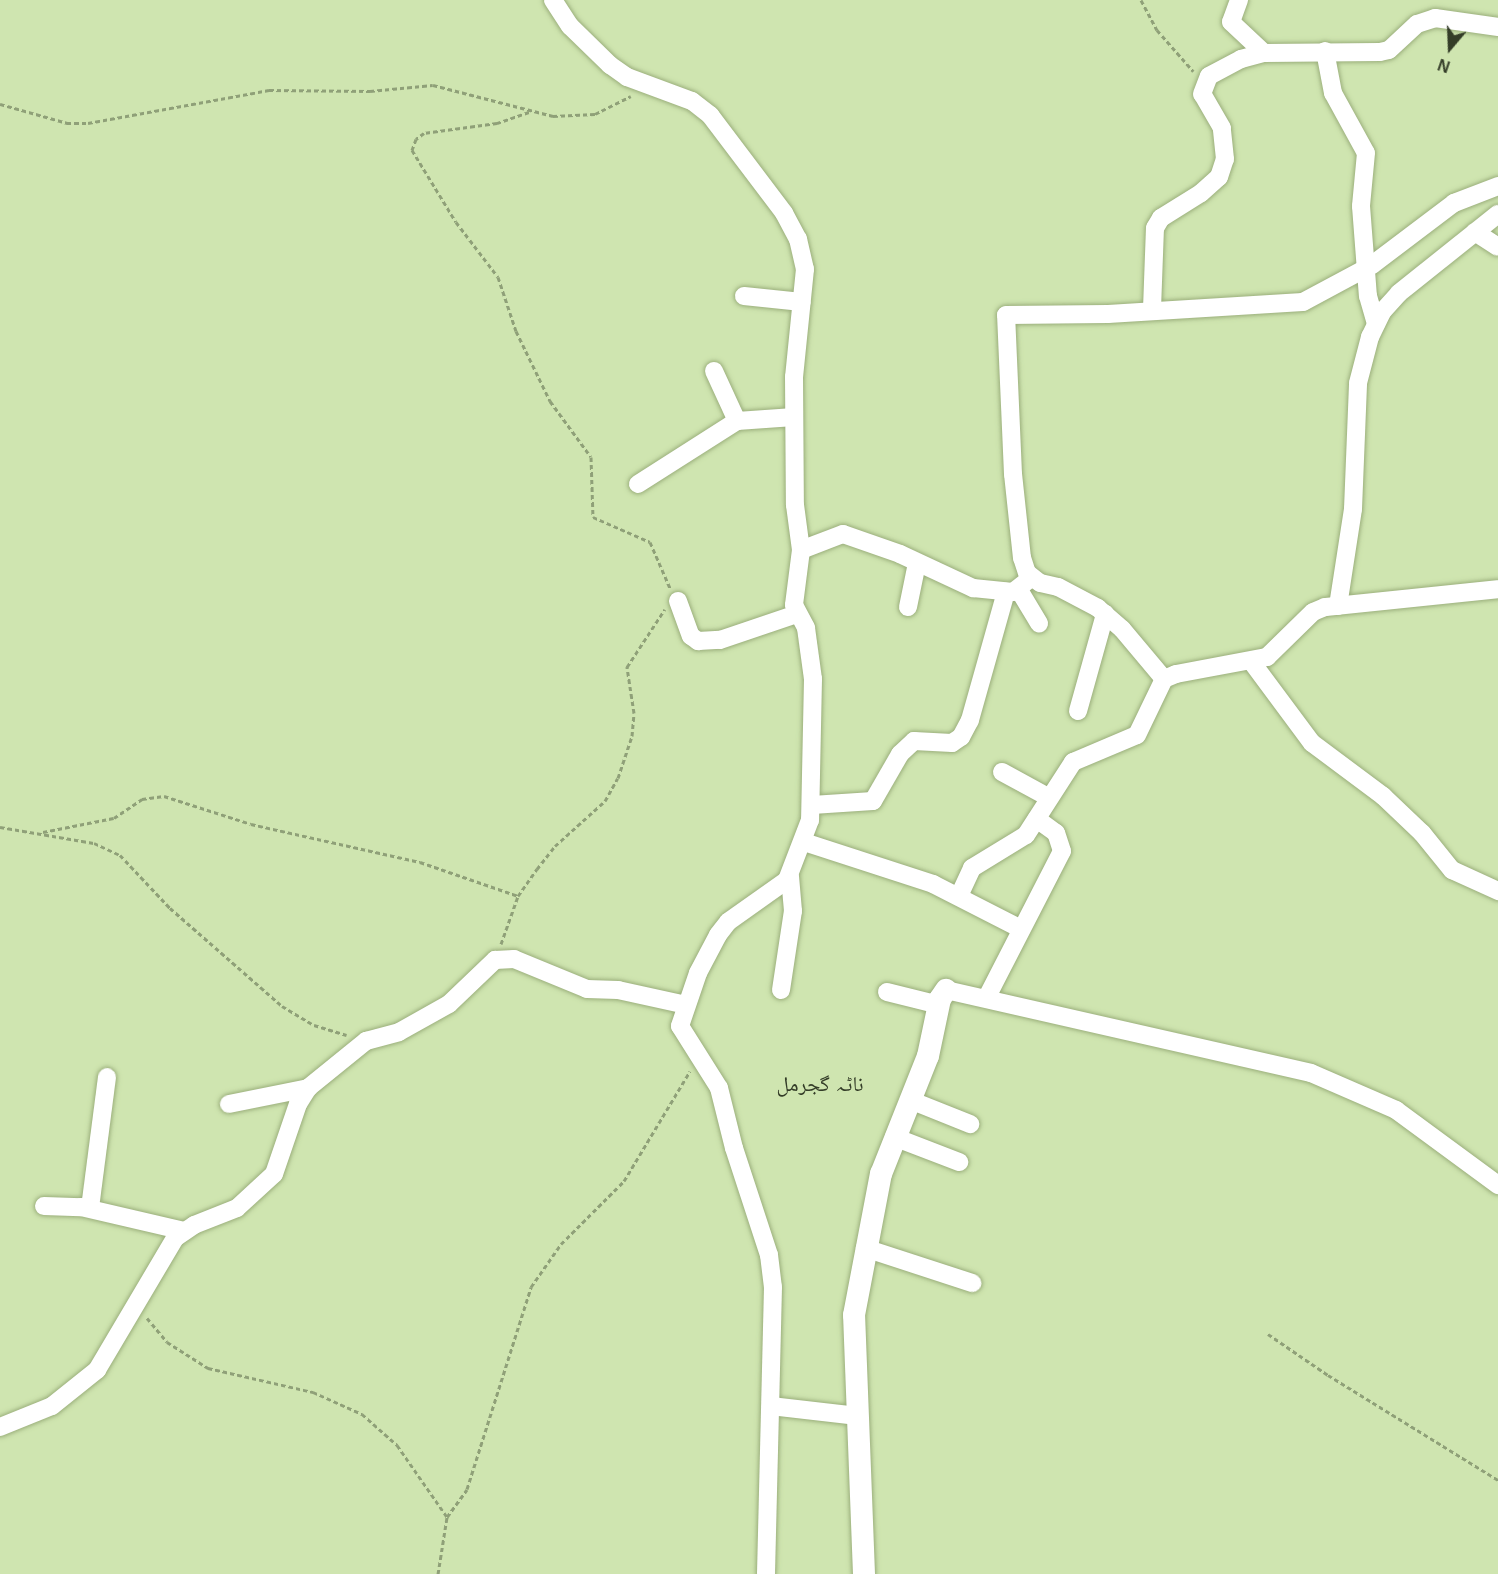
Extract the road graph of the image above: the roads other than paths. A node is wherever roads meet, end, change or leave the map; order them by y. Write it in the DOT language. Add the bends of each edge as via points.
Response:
graph roads {
  1 [pos="553,0"];
  2 [pos="1239,0"];
  3 [pos="1498,27"];
  4 [pos="1325,51"];
  5 [pos="1264,53"];
  6 [pos="1498,186"];
  7 [pos="1498,214"];
  8 [pos="1475,232"];
  9 [pos="1498,247"];
  10 [pos="1368,267"];
  11 [pos="744,296"];
  12 [pos="802,302"];
  13 [pos="1152,309"];
  14 [pos="1376,324"];
  15 [pos="714,371"];
  16 [pos="794,417"];
  17 [pos="737,421"];
  18 [pos="638,484"];
  19 [pos="801,550"];
  20 [pos="918,563"];
  21 [pos="1019,587"];
  22 [pos="1498,590"];
  23 [pos="678,601"];
  24 [pos="908,606"];
  25 [pos="1338,606"];
  26 [pos="797,614"];
  27 [pos="1105,614"];
  28 [pos="1039,623"];
  29 [pos="1251,661"];
  30 [pos="1164,679"];
  31 [pos="1078,711"];
  32 [pos="1002,772"];
  33 [pos="1048,797"];
  34 [pos="813,805"];
  35 [pos="1037,819"];
  36 [pos="804,842"];
  37 [pos="790,876"];
  38 [pos="1498,891"];
  39 [pos="959,896"];
  40 [pos="1021,929"];
  41 [pos="782,990"];
  42 [pos="887,992"];
  43 [pos="943,997"];
  44 [pos="987,997"];
  45 [pos="686,1005"];
  46 [pos="107,1077"];
  47 [pos="308,1088"];
  48 [pos="910,1100"];
  49 [pos="229,1104"];
  50 [pos="970,1124"];
  51 [pos="894,1137"];
  52 [pos="959,1162"];
  53 [pos="1498,1185"];
  54 [pos="44,1206"];
  55 [pos="90,1208"];
  56 [pos="183,1231"];
  57 [pos="865,1248"];
  58 [pos="972,1283"];
  59 [pos="771,1406"];
  60 [pos="857,1416"];
  61 [pos="0,1427"];
  62 [pos="766,1574"];
  63 [pos="864,1574"];
  1 -- 12 [label="street" via="570,26 627,77 692,101 710,115 742,154 798,239 805,268"];
  2 -- 5 [label="street" via="1231,22"];
  3 -- 4 [label="street" via="1435,18 1417,24 1389,50"];
  4 -- 5 [label="street"];
  4 -- 10 [label="street" via="1333,93 1366,153 1361,206"];
  5 -- 13 [label="street" via="1223,67 1203,84 1206,107 1222,128 1225,159 1219,177 1161,218 1155,228"];
  6 -- 10 [label="street" via="1454,203"];
  7 -- 8 [label="street"];
  8 -- 9 [label="street"];
  8 -- 14 [label="street" via="1399,293"];
  10 -- 13 [label="street" via="1303,302"];
  10 -- 14 [label="street" via="1368,296"];
  11 -- 12 [label="street"];
  12 -- 16 [label="street"];
  13 -- 21 [label="street" via="1108,314 1013,313 1004,318 1022,558"];
  14 -- 25 [label="street" via="1358,383 1353,508"];
  15 -- 17 [label="street"];
  16 -- 17 [label="street"];
  16 -- 19 [label="street" via="795,505"];
  17 -- 18 [label="street"];
  19 -- 20 [label="street" via="843,534"];
  19 -- 26 [label="street" via="794,605"];
  20 -- 21 [label="street" via="973,588"];
  20 -- 24 [label="street"];
  21 -- 27 [label="street" via="1074,594"];
  21 -- 28 [label="street"];
  21 -- 34 [label="street" via="961,737 951,743 914,741 900,754 873,801"];
  22 -- 25 [label="street"];
  23 -- 26 [label="street" via="691,636 698,641 720,640"];
  25 -- 29 [label="street" via="1312,612 1267,657"];
  26 -- 34 [label="street" via="806,628 813,679"];
  27 -- 30 [label="street"];
  27 -- 31 [label="street"];
  29 -- 30 [label="street"];
  29 -- 38 [label="street" via="1312,742 1383,796 1422,833 1452,870"];
  30 -- 33 [label="street" via="1137,735 1073,762"];
  32 -- 33 [label="street"];
  33 -- 35 [label="street"];
  34 -- 36 [label="street"];
  35 -- 39 [label="street" via="1026,835 972,868"];
  35 -- 40 [label="street" via="1056,832 1062,851"];
  36 -- 37 [label="street"];
  36 -- 39 [label="street" via="906,874"];
  37 -- 41 [label="street" via="793,911"];
  37 -- 45 [label="street" via="728,922 706,957"];
  39 -- 40 [label="street"];
  40 -- 44 [label="street"];
  42 -- 43 [label="street"];
  43 -- 44 [label="street"];
  43 -- 48 [label="street" via="928,1056"];
  44 -- 53 [label="street" via="1072,1021 1311,1073 1396,1110"];
  45 -- 47 [label="street" via="618,990 587,989 514,959 495,960 463,993 427,1019 366,1041"];
  45 -- 59 [label="street" via="680,1026 719,1088 769,1255 773,1287"];
  46 -- 55 [label="street"];
  47 -- 49 [label="street"];
  47 -- 56 [label="street" via="298,1104 274,1174 237,1208"];
  48 -- 50 [label="street"];
  48 -- 51 [label="street"];
  51 -- 52 [label="street"];
  51 -- 57 [label="street" via="881,1174"];
  54 -- 55 [label="street"];
  55 -- 56 [label="street"];
  56 -- 61 [label="street" via="175,1238 98,1370 83,1385 35,1415"];
  57 -- 58 [label="street"];
  57 -- 60 [label="street" via="854,1315"];
  59 -- 60 [label="street"];
  59 -- 62 [label="street"];
  60 -- 63 [label="street"];
}
